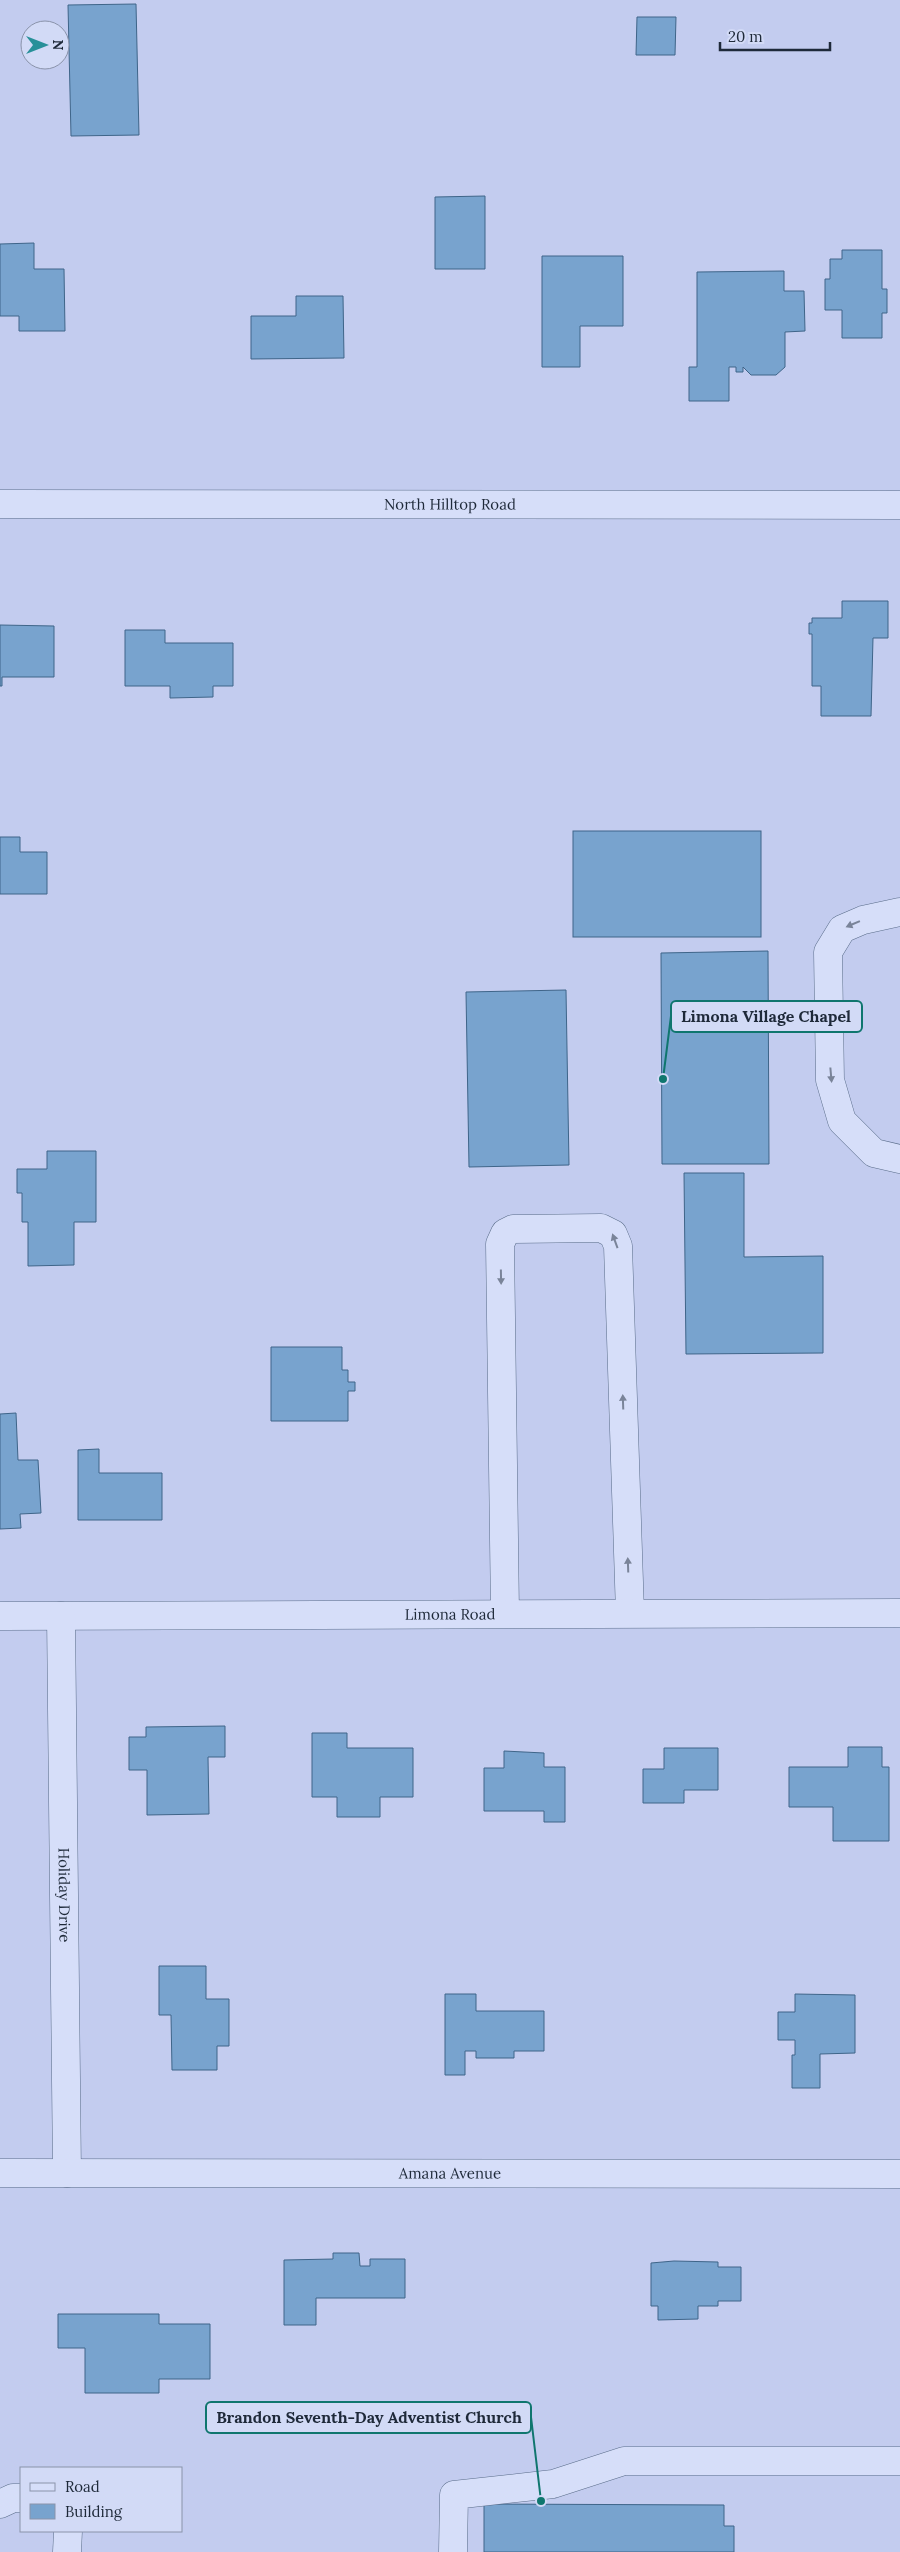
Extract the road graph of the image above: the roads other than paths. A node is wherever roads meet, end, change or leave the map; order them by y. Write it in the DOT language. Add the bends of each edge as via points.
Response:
graph roads {
  1 [pos="0,504"];
  2 [pos="900,505"];
  3 [pos="900,912"];
  4 [pos="900,1159"];
  5 [pos="504,1613"];
  6 [pos="630,1613"];
  7 [pos="900,1613"];
  8 [pos="0,1616"];
  9 [pos="62,1616"];
  10 [pos="0,2173"];
  11 [pos="67,2173"];
  12 [pos="900,2174"];
  13 [pos="900,2461"];
  14 [pos="20,2498"];
  15 [pos="0,2504"];
  16 [pos="68,2532"];
  17 [pos="67,2552"];
  18 [pos="453,2552"];
  1 -- 2 [label="street, North Hilltop Road"];
  3 -- 4 [label="street, one-way" via="863,920 842,929 828,952 830,1080 842,1121 874,1152"];
  5 -- 6 [label="street, Limona Road"];
  6 -- 5 [label="street, one-way" via="618,1246 614,1234 601,1228 513,1229 504,1233 500,1244"];
  5 -- 9 [label="street, Limona Road"];
  6 -- 7 [label="street, Limona Road"];
  8 -- 9 [label="street, Limona Road"];
  9 -- 11 [label="street, Holiday Drive"];
  10 -- 11 [label="street, Amana Avenue"];
  11 -- 12 [label="street, Amana Avenue"];
  13 -- 18 [label="street" via="624,2461 553,2484 454,2496"];
  14 -- 15 [label="street"];
  16 -- 17 [label="street"];
}
